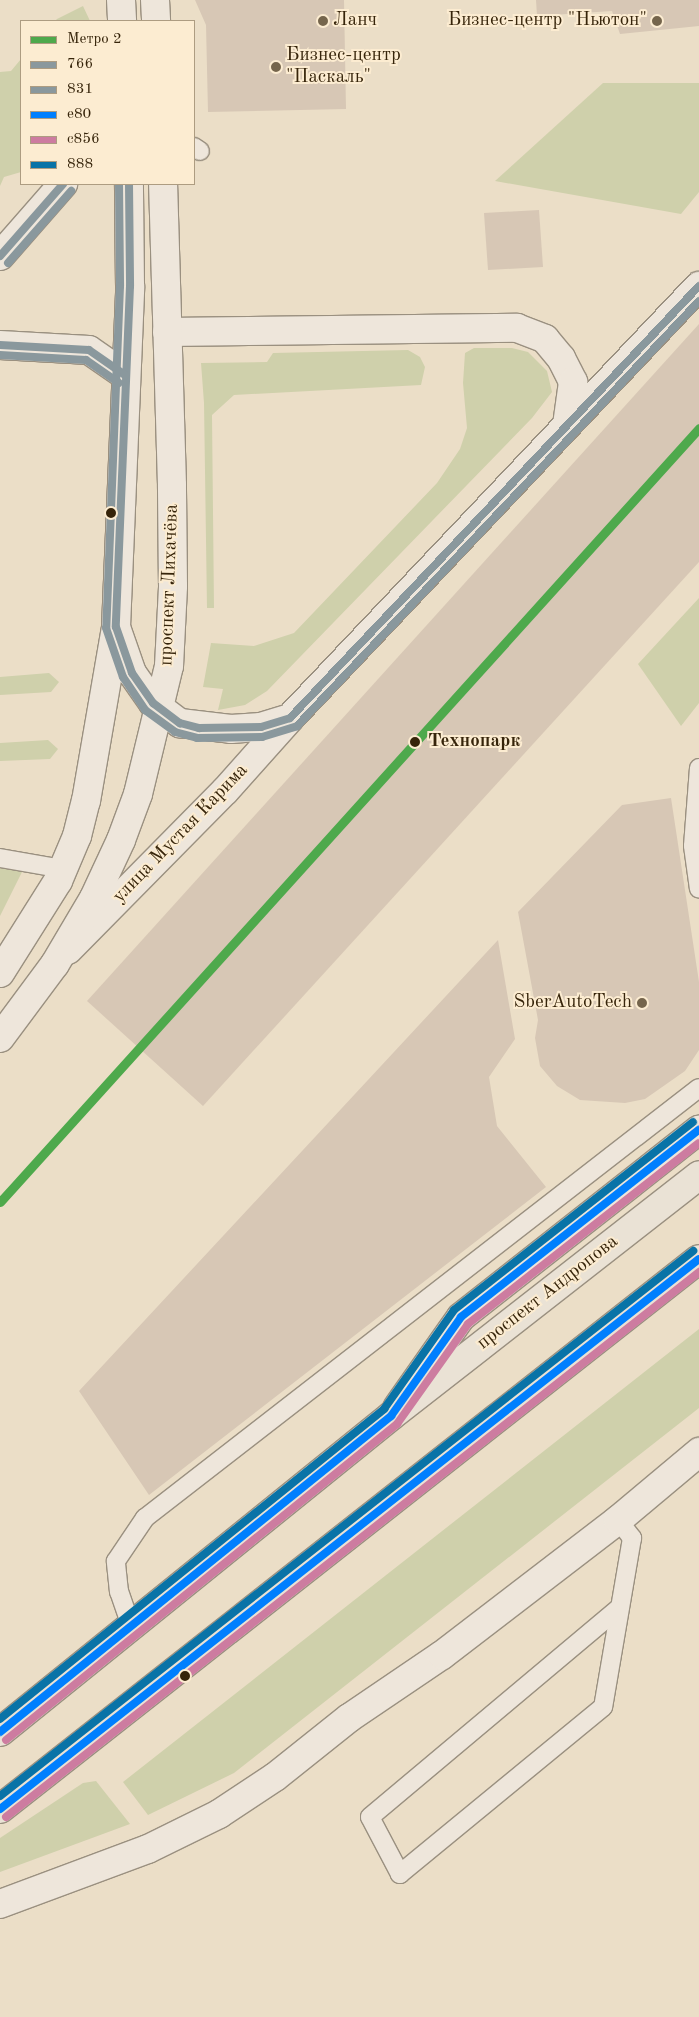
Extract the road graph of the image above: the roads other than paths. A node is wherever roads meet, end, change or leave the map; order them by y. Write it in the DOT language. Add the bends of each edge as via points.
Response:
graph roads {
  1 [pos="121,0"];
  2 [pos="155,0"];
  3 [pos="122,20"];
  4 [pos="156,20"];
  5 [pos="62,185"];
  6 [pos="129,185"];
  7 [pos="163,185"];
  8 [pos="0,256"];
  9 [pos="699,286"];
  10 [pos="167,332"];
  11 [pos="0,345"];
  12 [pos="125,375"];
  13 [pos="567,425"];
  14 [pos="116,627"];
  15 [pos="160,708"];
  16 [pos="290,718"];
  17 [pos="699,768"];
  18 [pos="0,858"];
  19 [pos="63,869"];
  20 [pos="699,889"];
  21 [pos="55,964"];
  22 [pos="0,973"];
  23 [pos="0,1038"];
  24 [pos="699,1088"];
  25 [pos="699,1130"];
  26 [pos="699,1175"];
  27 [pos="699,1259"];
  28 [pos="391,1416"];
  29 [pos="699,1452"];
  30 [pos="618,1520"];
  31 [pos="620,1607"];
  32 [pos="131,1626"];
  33 [pos="0,1732"];
  34 [pos="0,1809"];
  35 [pos="0,1904"];
  1 -- 3 [label="street"];
  2 -- 4 [label="street"];
  5 -- 8 [label="street"];
  6 -- 12 [label="street" via="130,286"];
  7 -- 10 [label="street, проспект Лихачёва"];
  9 -- 13 [label="street, улица Мустая Карима"];
  10 -- 13 [label="street" via="517,328 544,339 561,358 573,382"];
  10 -- 15 [label="street, проспект Лихачёва" via="173,586 169,666"];
  11 -- 12 [label="street" via="89,350"];
  12 -- 14 [label="street"];
  13 -- 16 [label="street, улица Мустая Карима"];
  14 -- 15 [label="street" via="132,673"];
  14 -- 19 [label="street" via="86,801 77,836"];
  15 -- 16 [label="street" via="180,723 199,728 261,727"];
  15 -- 21 [label="street, проспект Лихачёва" via="138,794 122,840 94,898"];
  16 -- 21 [label="street, улица Мустая Карима" via="225,791"];
  17 -- 20 [label="lane" via="693,846"];
  18 -- 19 [label="lane"];
  19 -- 22 [label="street"];
  21 -- 23 [label="street, улица Мустая Карима"];
  24 -- 32 [label="lane" via="145,1518 116,1561 119,1592"];
  25 -- 28 [label="street" via="460,1317"];
  26 -- 28 [label="main road, проспект Андропова"];
  27 -- 34 [label="main road"];
  28 -- 32 [label="main road, проспект Андропова"];
  29 -- 30 [label="street"];
  30 -- 31 [label="lane" via="632,1538"];
  30 -- 35 [label="street" via="442,1655 349,1718 275,1777 219,1814 148,1849"];
  31 -- 31 [label="lane" via="603,1707 400,1874 370,1817"];
  32 -- 33 [label="main road, проспект Андропова"];
}
